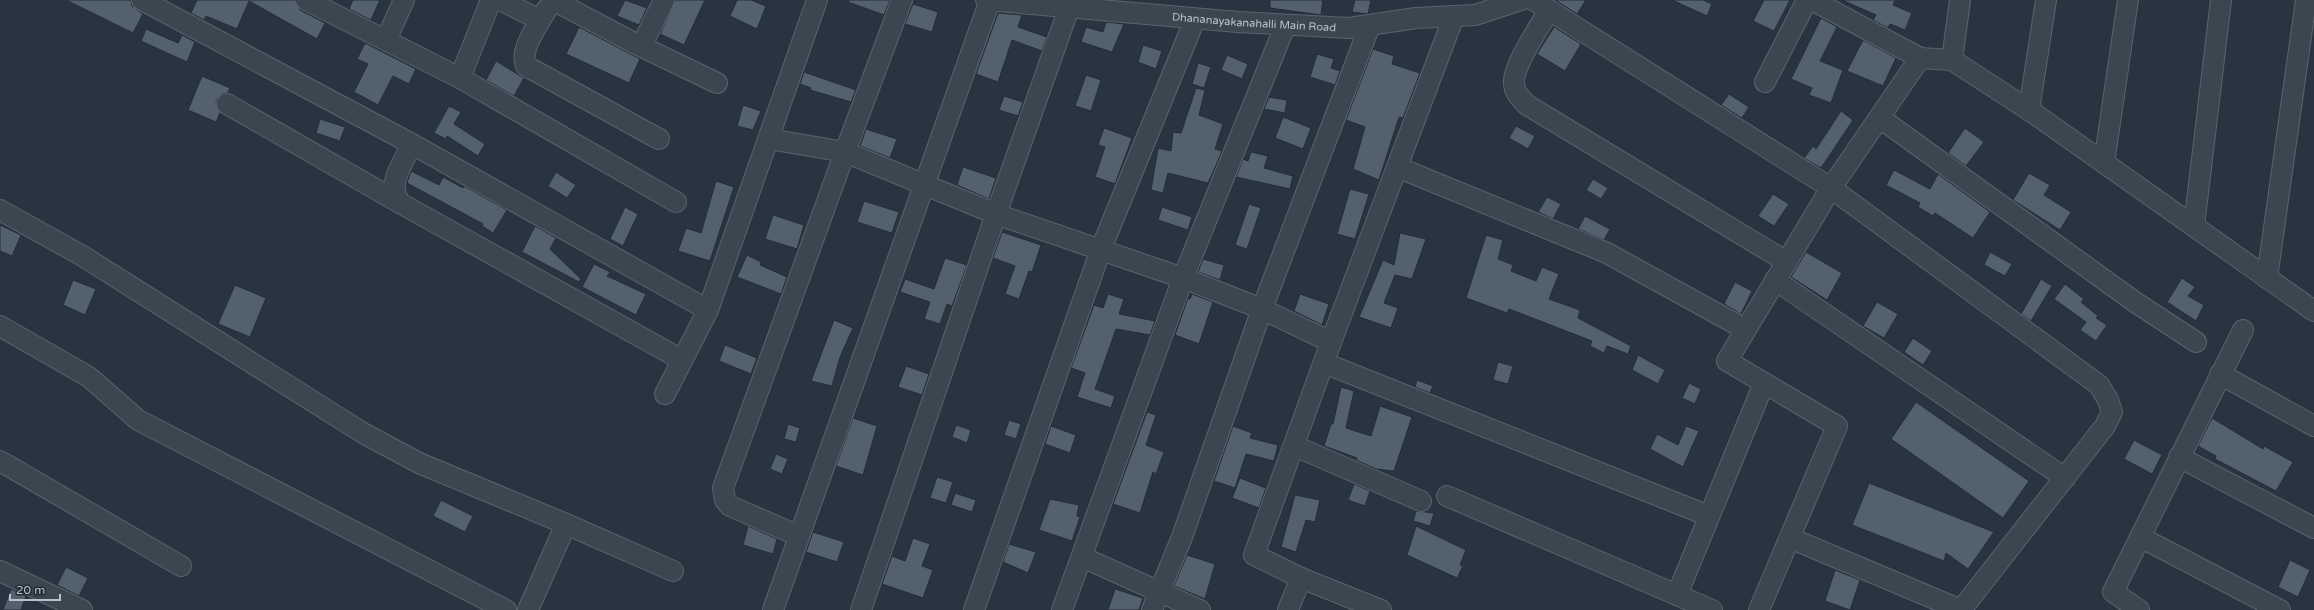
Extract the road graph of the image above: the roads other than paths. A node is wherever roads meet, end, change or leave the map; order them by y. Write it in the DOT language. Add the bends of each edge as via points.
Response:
graph roads {
  1 [pos="142,0"];
  2 [pos="306,0"];
  3 [pos="404,0"];
  4 [pos="491,0"];
  5 [pos="500,0"];
  6 [pos="552,0"];
  7 [pos="664,0"];
  8 [pos="817,0"];
  9 [pos="902,0"];
  10 [pos="986,0"];
  11 [pos="990,0"];
  12 [pos="1482,0"];
  13 [pos="1521,0"];
  14 [pos="1808,0"];
  15 [pos="1812,0"];
  16 [pos="1960,0"];
  17 [pos="2046,0"];
  18 [pos="2128,0"];
  19 [pos="2221,0"];
  20 [pos="2306,0"];
  21 [pos="1541,5"];
  22 [pos="1069,8"];
  23 [pos="1501,8"];
  24 [pos="1454,16"];
  25 [pos="1195,19"];
  26 [pos="540,20"];
  27 [pos="1370,25"];
  28 [pos="1285,26"];
  29 [pos="386,40"];
  30 [pos="636,44"];
  31 [pos="1920,58"];
  32 [pos="1952,60"];
  33 [pos="460,78"];
  34 [pos="1765,82"];
  35 [pos="717,83"];
  36 [pos="227,104"];
  37 [pos="2030,110"];
  38 [pos="1880,118"];
  39 [pos="659,139"];
  40 [pos="769,139"];
  41 [pos="412,144"];
  42 [pos="845,152"];
  43 [pos="2104,163"];
  44 [pos="1397,168"];
  45 [pos="923,184"];
  46 [pos="1831,188"];
  47 [pos="676,202"];
  48 [pos="400,203"];
  49 [pos="0,210"];
  50 [pos="996,214"];
  51 [pos="2194,226"];
  52 [pos="1101,250"];
  53 [pos="1787,262"];
  54 [pos="1183,278"];
  55 [pos="2267,278"];
  56 [pos="1775,280"];
  57 [pos="1262,309"];
  58 [pos="708,310"];
  59 [pos="2314,311"];
  60 [pos="0,326"];
  61 [pos="1745,329"];
  62 [pos="2243,330"];
  63 [pos="1331,342"];
  64 [pos="2196,342"];
  65 [pos="682,360"];
  66 [pos="1324,364"];
  67 [pos="2220,374"];
  68 [pos="1764,383"];
  69 [pos="665,394"];
  70 [pos="2314,426"];
  71 [pos="1295,446"];
  72 [pos="2179,457"];
  73 [pos="0,461"];
  74 [pos="2065,478"];
  75 [pos="1447,496"];
  76 [pos="1421,501"];
  77 [pos="1709,516"];
  78 [pos="566,524"];
  79 [pos="2314,528"];
  80 [pos="799,536"];
  81 [pos="2140,537"];
  82 [pos="1790,538"];
  83 [pos="1082,557"];
  84 [pos="181,566"];
  85 [pos="0,571"];
  86 [pos="673,571"];
  87 [pos="1301,578"];
  88 [pos="1677,595"];
  89 [pos="1156,601"];
  90 [pos="82,610"];
  91 [pos="506,610"];
  92 [pos="528,610"];
  93 [pos="773,610"];
  94 [pos="861,610"];
  95 [pos="974,610"];
  96 [pos="1062,610"];
  97 [pos="1200,610"];
  98 [pos="1288,610"];
  99 [pos="1381,610"];
  100 [pos="1712,610"];
  101 [pos="1759,610"];
  102 [pos="1961,610"];
  103 [pos="2139,610"];
  104 [pos="2280,610"];
  1 -- 41 [label="street"];
  2 -- 29 [label="street"];
  3 -- 29 [label="street"];
  4 -- 33 [label="street"];
  5 -- 26 [label="street"];
  6 -- 26 [label="street"];
  6 -- 30 [label="street"];
  7 -- 30 [label="street" via="648,37 643,43"];
  8 -- 40 [label="street"];
  9 -- 42 [label="street"];
  10 -- 11 [label="street, Dhananayakanahalli Main Road"];
  11 -- 22 [label="street, Dhananayakanahalli Main Road"];
  11 -- 45 [label="street"];
  12 -- 23 [label="street"];
  13 -- 23 [label="street, Dhananayakanahalli Main Road"];
  14 -- 34 [label="street"];
  15 -- 31 [label="street"];
  16 -- 32 [label="street"];
  17 -- 37 [label="street"];
  18 -- 43 [label="street"];
  19 -- 51 [label="street"];
  20 -- 55 [label="street"];
  21 -- 46 [label="street"];
  21 -- 53 [label="street" via="1516,71 1516,94 1527,105"];
  22 -- 25 [label="street, Dhananayakanahalli Main Road"];
  22 -- 50 [label="street"];
  23 -- 24 [label="street, Dhananayakanahalli Main Road" via="1475,15"];
  24 -- 27 [label="street, Dhananayakanahalli Main Road" via="1416,18"];
  24 -- 44 [label="street"];
  25 -- 28 [label="street, Dhananayakanahalli Main Road"];
  25 -- 52 [label="street"];
  26 -- 39 [label="street" via="525,50 523,59 526,66"];
  27 -- 28 [label="street, Dhananayakanahalli Main Road" via="1349,28"];
  27 -- 57 [label="street"];
  28 -- 54 [label="street"];
  29 -- 33 [label="street"];
  30 -- 35 [label="street"];
  31 -- 32 [label="street"];
  31 -- 38 [label="street"];
  32 -- 37 [label="street"];
  33 -- 47 [label="street"];
  36 -- 48 [label="street"];
  37 -- 43 [label="street"];
  38 -- 46 [label="street"];
  38 -- 64 [label="street" via="2135,302"];
  40 -- 42 [label="street"];
  40 -- 58 [label="street"];
  41 -- 48 [label="street" via="394,182"];
  41 -- 58 [label="street"];
  42 -- 45 [label="street"];
  42 -- 80 [label="street" via="724,488 725,500 730,506"];
  43 -- 51 [label="street"];
  44 -- 61 [label="street" via="1607,253"];
  44 -- 63 [label="street"];
  45 -- 50 [label="street"];
  45 -- 80 [label="street"];
  46 -- 53 [label="street"];
  46 -- 74 [label="street" via="2099,385 2108,400 2111,417"];
  48 -- 65 [label="street"];
  49 -- 78 [label="street" via="81,255 363,433 419,463"];
  50 -- 52 [label="street"];
  50 -- 94 [label="street"];
  51 -- 55 [label="street"];
  52 -- 54 [label="street"];
  52 -- 95 [label="street"];
  53 -- 56 [label="street"];
  54 -- 57 [label="street"];
  54 -- 83 [label="street"];
  55 -- 59 [label="street"];
  56 -- 61 [label="street"];
  56 -- 74 [label="street"];
  57 -- 63 [label="street"];
  57 -- 89 [label="street" via="1182,537"];
  58 -- 65 [label="street"];
  60 -- 91 [label="street" via="89,377 138,420"];
  61 -- 68 [label="street" via="1727,361"];
  62 -- 67 [label="street"];
  63 -- 66 [label="street"];
  65 -- 69 [label="street"];
  66 -- 71 [label="street"];
  66 -- 77 [label="street"];
  67 -- 70 [label="street"];
  67 -- 72 [label="street"];
  68 -- 77 [label="street"];
  68 -- 82 [label="street" via="1837,426"];
  71 -- 76 [label="street"];
  71 -- 87 [label="street" via="1254,555"];
  72 -- 79 [label="street"];
  72 -- 81 [label="street"];
  73 -- 84 [label="street"];
  74 -- 102 [label="street"];
  75 -- 88 [label="street"];
  77 -- 88 [label="street"];
  78 -- 86 [label="street"];
  78 -- 92 [label="street"];
  80 -- 93 [label="street"];
  81 -- 103 [label="street" via="2113,592"];
  81 -- 104 [label="street"];
  82 -- 101 [label="street"];
  82 -- 102 [label="street"];
  83 -- 89 [label="street"];
  83 -- 96 [label="street"];
  85 -- 90 [label="street"];
  87 -- 98 [label="street"];
  87 -- 99 [label="street"];
  88 -- 100 [label="street"];
  89 -- 97 [label="street"];
}
